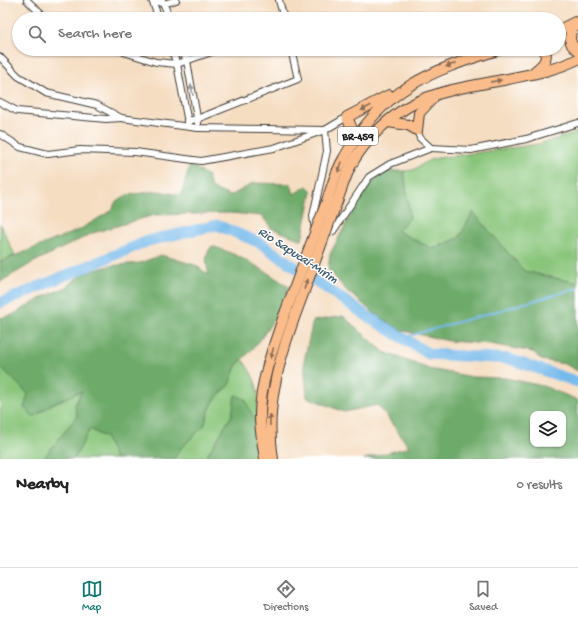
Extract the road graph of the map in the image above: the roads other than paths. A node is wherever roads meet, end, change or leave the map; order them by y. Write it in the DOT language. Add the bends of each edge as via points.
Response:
graph roads {
  1 [pos="27,0"];
  2 [pos="152,0"];
  3 [pos="176,0"];
  4 [pos="279,0"];
  5 [pos="163,2"];
  6 [pos="39,12"];
  7 [pos="156,12"];
  8 [pos="167,12"];
  9 [pos="282,12"];
  10 [pos="577,22"];
  11 [pos="566,27"];
  12 [pos="578,50"];
  13 [pos="137,56"];
  14 [pos="174,56"];
  15 [pos="185,56"];
  16 [pos="201,56"];
  17 [pos="293,56"];
  18 [pos="479,56"];
  19 [pos="547,56"];
  20 [pos="0,57"];
  21 [pos="578,59"];
  22 [pos="187,61"];
  23 [pos="177,64"];
  24 [pos="533,74"];
  25 [pos="409,85"];
  26 [pos="437,94"];
  27 [pos="0,102"];
  28 [pos="347,116"];
  29 [pos="121,118"];
  30 [pos="197,119"];
  31 [pos="388,122"];
  32 [pos="578,123"];
  33 [pos="188,124"];
  34 [pos="198,128"];
  35 [pos="325,130"];
  36 [pos="417,130"];
  37 [pos="0,134"];
  38 [pos="352,145"];
  39 [pos="431,148"];
  40 [pos="332,202"];
  41 [pos="288,318"];
  42 [pos="265,459"];
  43 [pos="273,459"];
  1 -- 6 [label="street"];
  2 -- 5 [label="street"];
  2 -- 7 [label="street"];
  3 -- 5 [label="street"];
  4 -- 9 [label="street"];
  5 -- 8 [label="street"];
  10 -- 11 [label="highway"];
  10 -- 12 [label="highway" via="570,31 570,40"];
  13 -- 23 [label="street" via="156,62"];
  14 -- 23 [label="street"];
  15 -- 22 [label="street"];
  16 -- 22 [label="street"];
  17 -- 30 [label="street" via="298,79"];
  18 -- 25 [label="highway, BR-459, one-way" via="450,65"];
  19 -- 24 [label="highway" via="545,64"];
  20 -- 29 [label="street" via="18,76 46,93 97,105"];
  21 -- 24 [label="highway, BR-459"];
  22 -- 23 [label="street"];
  30 -- 22 [label="street, one-way"];
  23 -- 33 [label="street"];
  26 -- 24 [label="highway, BR-459, one-way"];
  25 -- 28 [label="highway, one-way"];
  25 -- 38 [label="highway, BR-459" via="376,113"];
  26 -- 31 [label="highway, BR-459" via="417,102"];
  26 -- 36 [label="highway" via="419,113"];
  27 -- 29 [label="street" via="18,111 106,119"];
  28 -- 35 [label="street"];
  28 -- 38 [label="highway" via="352,129"];
  29 -- 33 [label="street"];
  30 -- 33 [label="street"];
  30 -- 34 [label="street"];
  31 -- 36 [label="highway, BR-459" via="408,125"];
  31 -- 40 [label="highway, BR-459" via="367,143 352,164"];
  32 -- 39 [label="street" via="471,150"];
  33 -- 34 [label="street"];
  34 -- 35 [label="street"];
  35 -- 37 [label="street" via="274,148 201,161 135,152 80,150 48,154 20,147"];
  35 -- 39 [label="street" via="327,151 313,216 314,229 321,235 333,231 369,177 390,164"];
  36 -- 39 [label="street" via="420,138"];
  38 -- 40 [label="highway, BR-459, one-way" via="343,158"];
  40 -- 41 [label="highway, BR-459, bridge"];
  41 -- 42 [label="highway, BR-459, one-way" via="265,376 260,415"];
  43 -- 41 [label="highway, BR-459, one-way" via="271,407"];
}
